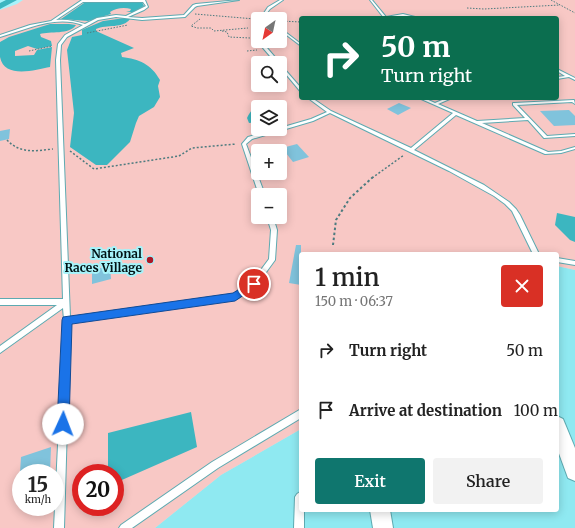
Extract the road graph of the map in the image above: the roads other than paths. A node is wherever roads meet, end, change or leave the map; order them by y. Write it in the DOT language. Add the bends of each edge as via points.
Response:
graph roads {
  1 [pos="238,0"];
  2 [pos="282,0"];
  3 [pos="371,0"];
  4 [pos="267,12"];
  5 [pos="384,16"];
  6 [pos="397,16"];
  7 [pos="408,16"];
  8 [pos="126,17"];
  9 [pos="52,22"];
  10 [pos="85,25"];
  11 [pos="287,34"];
  12 [pos="0,36"];
  13 [pos="299,43"];
  14 [pos="265,48"];
  15 [pos="272,56"];
  16 [pos="559,71"];
  17 [pos="287,73"];
  18 [pos="570,76"];
  19 [pos="559,78"];
  20 [pos="575,79"];
  21 [pos="299,88"];
  22 [pos="313,100"];
  23 [pos="426,100"];
  24 [pos="445,100"];
  25 [pos="575,103"];
  26 [pos="435,104"];
  27 [pos="330,112"];
  28 [pos="456,114"];
  29 [pos="529,119"];
  30 [pos="476,122"];
  31 [pos="575,135"];
  32 [pos="575,148"];
  33 [pos="411,150"];
  34 [pos="260,188"];
  35 [pos="272,224"];
  36 [pos="535,252"];
  37 [pos="559,260"];
  38 [pos="575,263"];
  39 [pos="0,302"];
  40 [pos="66,302"];
  41 [pos="67,320"];
  42 [pos="0,350"];
  43 [pos="299,414"];
  44 [pos="559,430"];
  45 [pos="575,471"];
  46 [pos="300,512"];
  47 [pos="380,512"];
  48 [pos="59,528"];
  49 [pos="124,528"];
  50 [pos="299,528"];
  51 [pos="383,528"];
  1 -- 8 [label="lane" via="197,5 185,16 142,19"];
  2 -- 4 [label="lane"];
  3 -- 5 [label="lane"];
  6 -- 7 [label="lane"];
  8 -- 9 [label="lane" via="143,9 147,6 146,3 82,2"];
  8 -- 10 [label="lane" via="102,18"];
  9 -- 10 [label="lane" via="78,22"];
  9 -- 12 [label="lane"];
  10 -- 40 [label="lane" via="66,36 59,45"];
  11 -- 13 [label="lane"];
  14 -- 15 [label="lane"];
  16 -- 18 [label="lane"];
  17 -- 21 [label="lane"];
  18 -- 19 [label="lane"];
  18 -- 20 [label="lane"];
  22 -- 27 [label="lane"];
  23 -- 26 [label="lane"];
  24 -- 26 [label="lane"];
  25 -- 29 [label="lane" via="573,101 514,104"];
  26 -- 28 [label="lane"];
  27 -- 33 [label="lane"];
  27 -- 34 [label="lane" via="312,120 250,138 244,144"];
  28 -- 30 [label="lane"];
  28 -- 33 [label="lane"];
  29 -- 30 [label="lane"];
  29 -- 31 [label="lane" via="546,137"];
  30 -- 32 [label="lane" via="547,153"];
  33 -- 36 [label="lane" via="508,204"];
  35 -- 41 [label="lane" via="272,260 254,284 235,297"];
  37 -- 38 [label="lane"];
  39 -- 40 [label="lane"];
  40 -- 41 [label="lane"];
  40 -- 42 [label="lane"];
  41 -- 48 [label="lane"];
  43 -- 49 [label="lane" via="215,465"];
  44 -- 45 [label="street"];
  46 -- 50 [label="lane"];
  47 -- 51 [label="street"];
}
